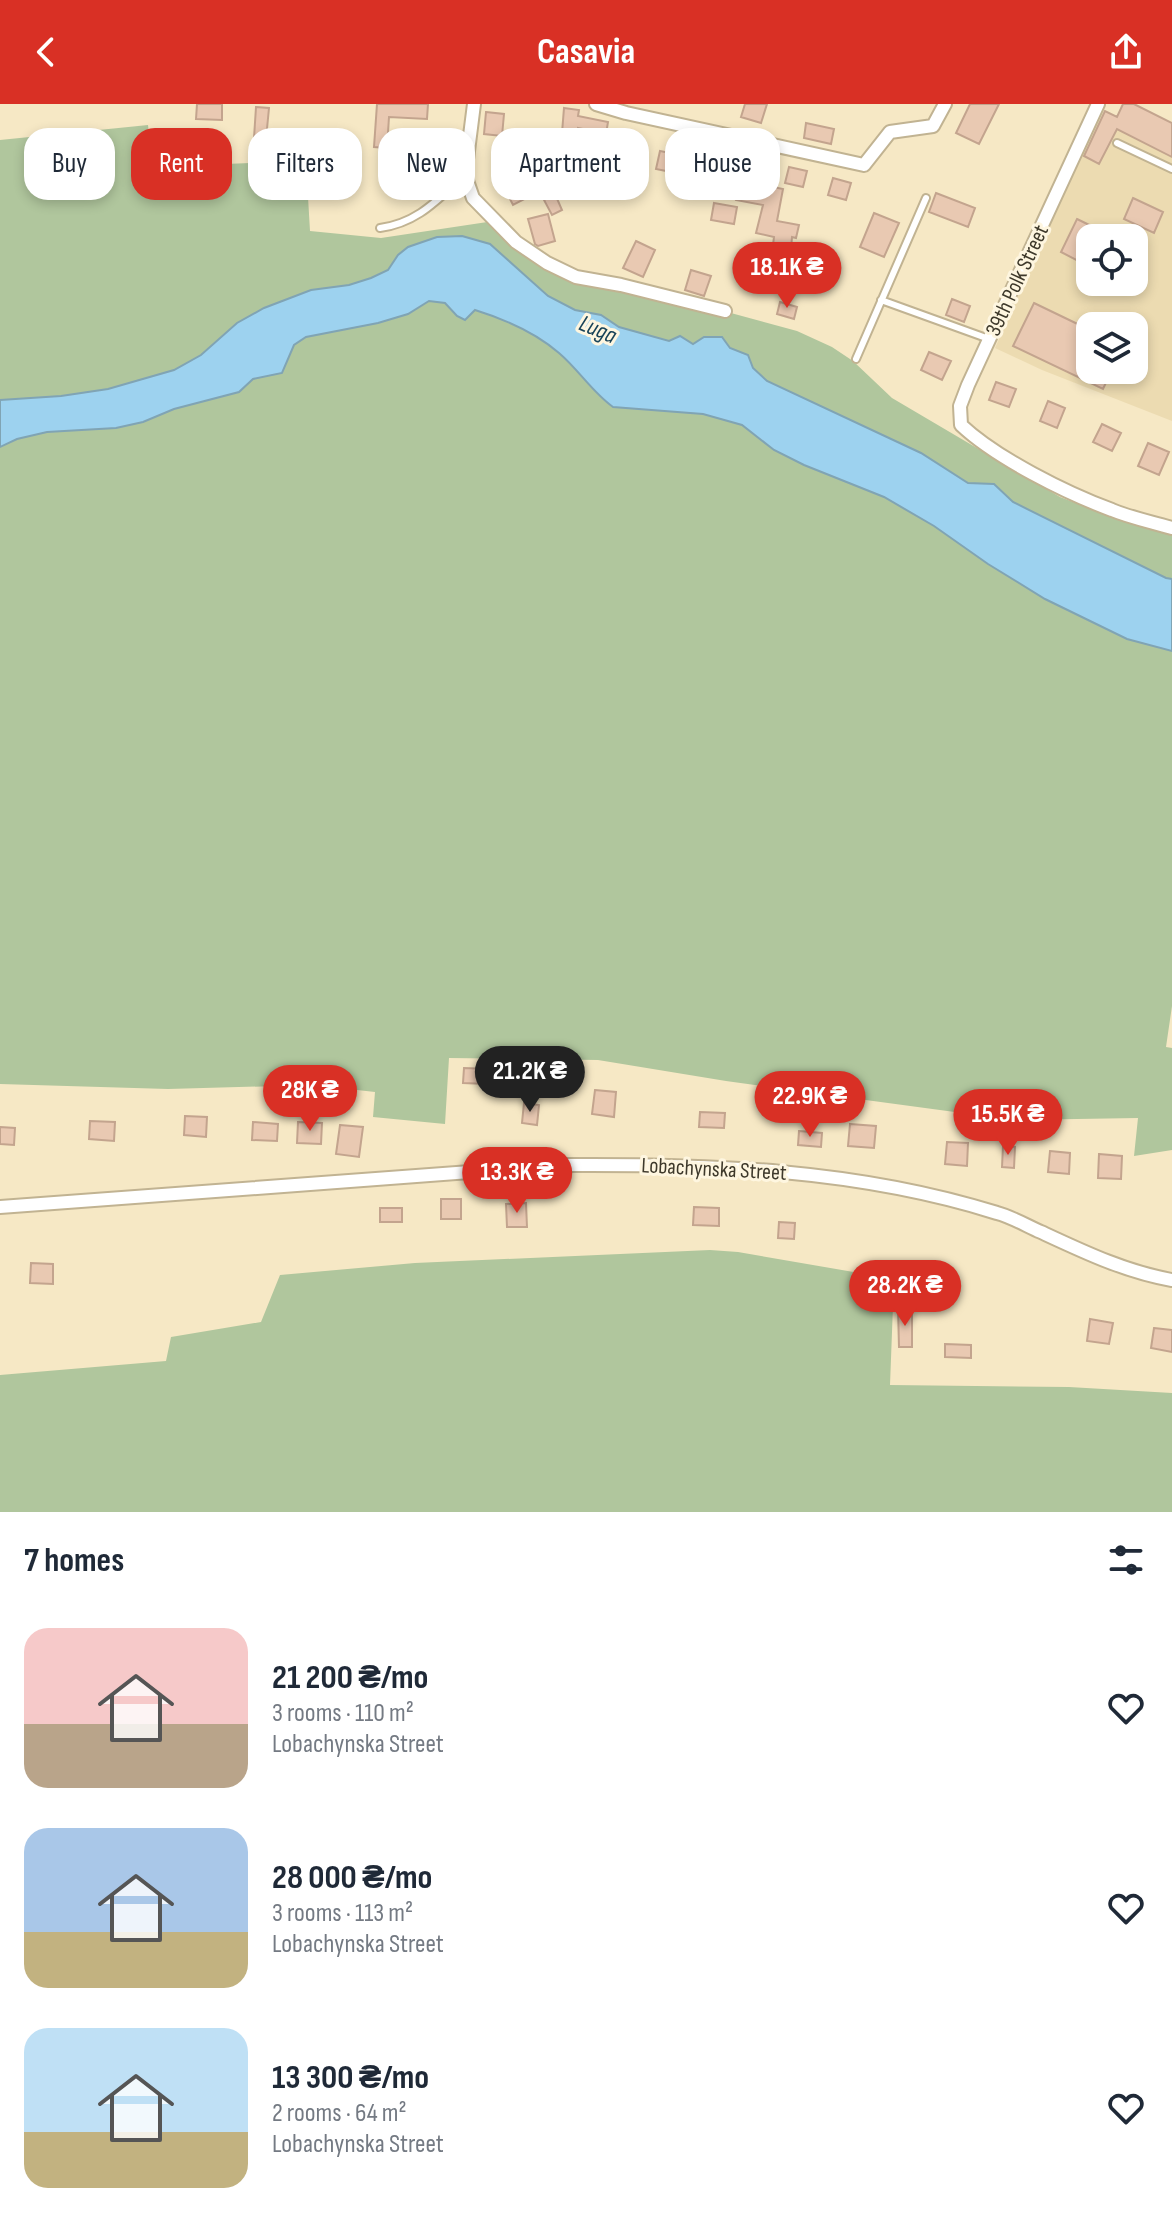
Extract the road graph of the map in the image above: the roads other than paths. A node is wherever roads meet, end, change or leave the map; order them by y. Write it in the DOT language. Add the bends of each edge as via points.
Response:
graph roads {
  1 [pos="474,104"];
  2 [pos="596,104"];
  3 [pos="945,104"];
  4 [pos="1098,104"];
  5 [pos="471,128"];
  6 [pos="1117,143"];
  7 [pos="1172,169"];
  8 [pos="926,198"];
  9 [pos="435,200"];
  10 [pos="475,200"];
  11 [pos="380,228"];
  12 [pos="881,300"];
  13 [pos="725,311"];
  14 [pos="989,339"];
  15 [pos="856,359"];
  16 [pos="1172,528"];
  17 [pos="0,1207"];
  18 [pos="1172,1280"];
  1 -- 5 [label="street"];
  2 -- 3 [label="street" via="864,165 890,132 933,126"];
  4 -- 14 [label="street, 39th Polk Street"];
  6 -- 7 [label="lane"];
  8 -- 12 [label="lane"];
  9 -- 11 [label="lane" via="413,219"];
  10 -- 13 [label="street" via="516,242 576,277"];
  12 -- 14 [label="lane"];
  12 -- 15 [label="lane"];
  14 -- 16 [label="street, 39th Polk Street" via="968,385 961,425 977,441 1042,478 1113,510"];
  17 -- 18 [label="street, Lobachynska Street" via="565,1165 747,1168 932,1195 1000,1213 1093,1256"];
}
